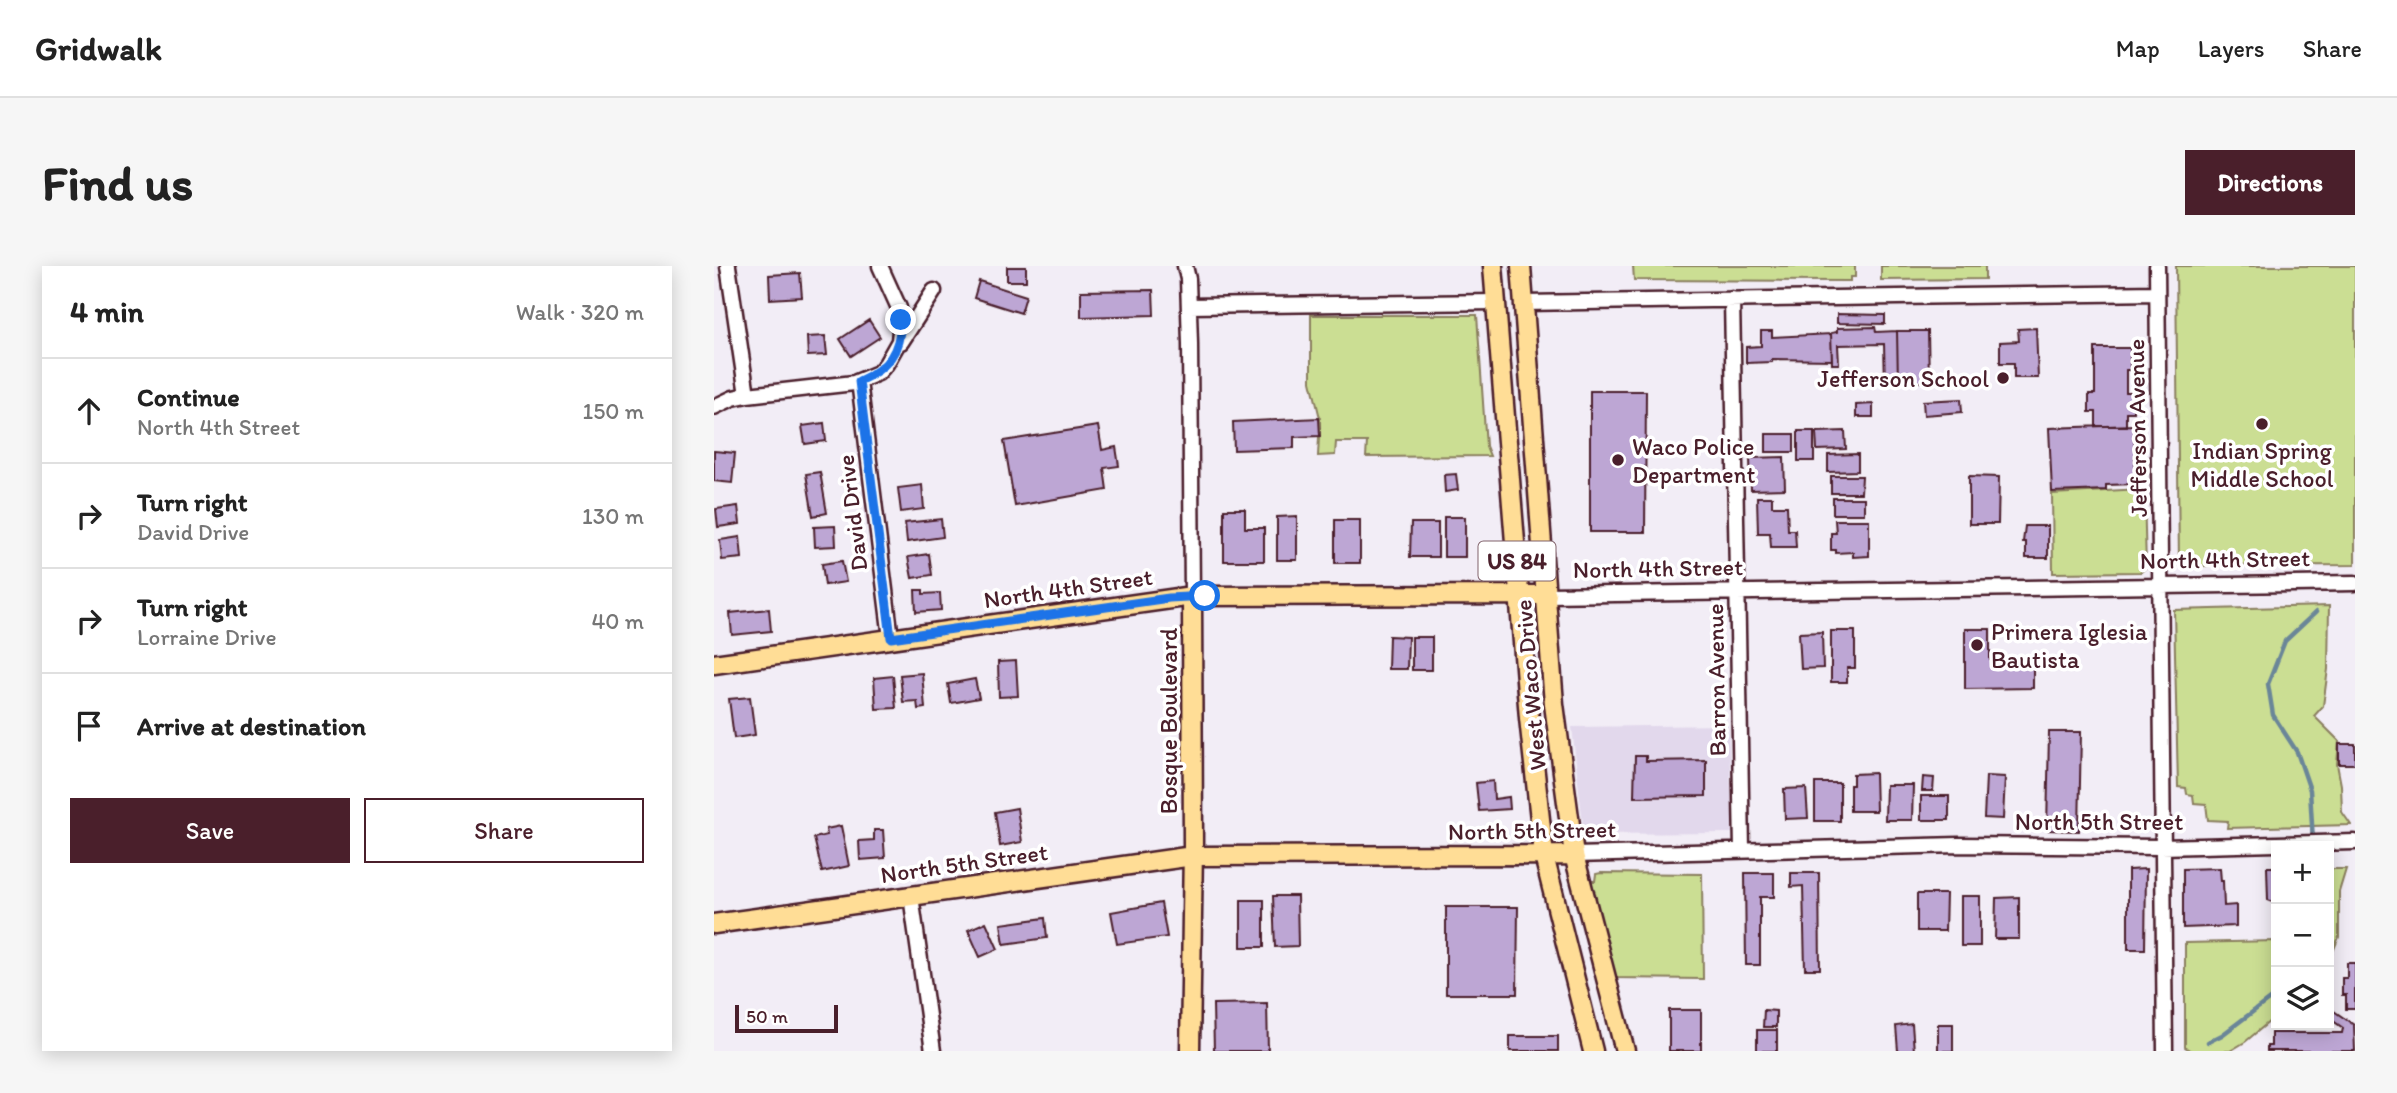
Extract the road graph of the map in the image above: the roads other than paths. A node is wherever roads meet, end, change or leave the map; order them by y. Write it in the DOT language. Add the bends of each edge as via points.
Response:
graph roads {
  1 [pos="728,266"];
  2 [pos="880,266"];
  3 [pos="1185,266"];
  4 [pos="1493,266"];
  5 [pos="1521,266"];
  6 [pos="2157,266"];
  7 [pos="934,291"];
  8 [pos="2157,293"];
  9 [pos="1732,299"];
  10 [pos="1496,302"];
  11 [pos="1524,303"];
  12 [pos="1189,306"];
  13 [pos="893,354"];
  14 [pos="859,381"];
  15 [pos="747,395"];
  16 [pos="714,407"];
  17 [pos="2355,583"];
  18 [pos="2162,584"];
  19 [pos="1737,590"];
  20 [pos="1547,595"];
  21 [pos="1192,596"];
  22 [pos="1519,596"];
  23 [pos="891,638"];
  24 [pos="714,664"];
  25 [pos="2351,842"];
  26 [pos="2161,847"];
  27 [pos="1742,850"];
  28 [pos="1574,855"];
  29 [pos="1193,856"];
  30 [pos="1544,856"];
  31 [pos="911,896"];
  32 [pos="714,924"];
  33 [pos="933,1051"];
  34 [pos="1191,1051"];
  35 [pos="1593,1051"];
  36 [pos="1625,1051"];
  37 [pos="2165,1051"];
  1 -- 15 [label="street"];
  2 -- 13 [label="street" via="901,320"];
  3 -- 12 [label="street, Bosque Boulevard"];
  4 -- 10 [label="main road, West Waco Drive / US 84"];
  5 -- 11 [label="main road, West Waco Drive / US 84"];
  6 -- 8 [label="street, Jefferson Avenue"];
  7 -- 13 [label="street"];
  8 -- 9 [label="street"];
  8 -- 18 [label="street, Jefferson Avenue"];
  9 -- 11 [label="street"];
  9 -- 19 [label="street, Barron Avenue"];
  10 -- 12 [label="street"];
  10 -- 22 [label="main road, West Waco Drive / US 84"];
  11 -- 20 [label="main road, West Waco Drive / US 84"];
  12 -- 21 [label="street, Bosque Boulevard"];
  13 -- 14 [label="street" via="877,373"];
  14 -- 15 [label="street"];
  14 -- 23 [label="street, David Drive"];
  15 -- 16 [label="street"];
  17 -- 18 [label="street, North 4th Street"];
  18 -- 19 [label="street, North 4th Street"];
  18 -- 26 [label="street, Jefferson Avenue"];
  19 -- 20 [label="street, North 4th Street"];
  19 -- 27 [label="street, Barron Avenue"];
  20 -- 22 [label="main road, North 4th Street"];
  20 -- 28 [label="main road, West Waco Drive / US 84" via="1554,704"];
  21 -- 22 [label="main road, North 4th Street"];
  21 -- 23 [label="main road, North 4th Street"];
  21 -- 29 [label="main road, Bosque Boulevard"];
  22 -- 30 [label="main road, West Waco Drive / US 84"];
  23 -- 24 [label="main road, North 4th Street"];
  25 -- 26 [label="street, North 5th Street"];
  26 -- 27 [label="street, North 5th Street"];
  26 -- 37 [label="street, Jefferson Avenue"];
  27 -- 28 [label="street, North 5th Street"];
  28 -- 30 [label="main road, North 5th Street"];
  28 -- 36 [label="main road, West Waco Drive / US 84"];
  29 -- 30 [label="main road, North 5th Street"];
  29 -- 31 [label="main road, North 5th Street"];
  29 -- 34 [label="main road, Bosque Boulevard"];
  30 -- 35 [label="main road, West Waco Drive / US 84"];
  31 -- 32 [label="main road, North 5th Street"];
  31 -- 33 [label="street"];
}
